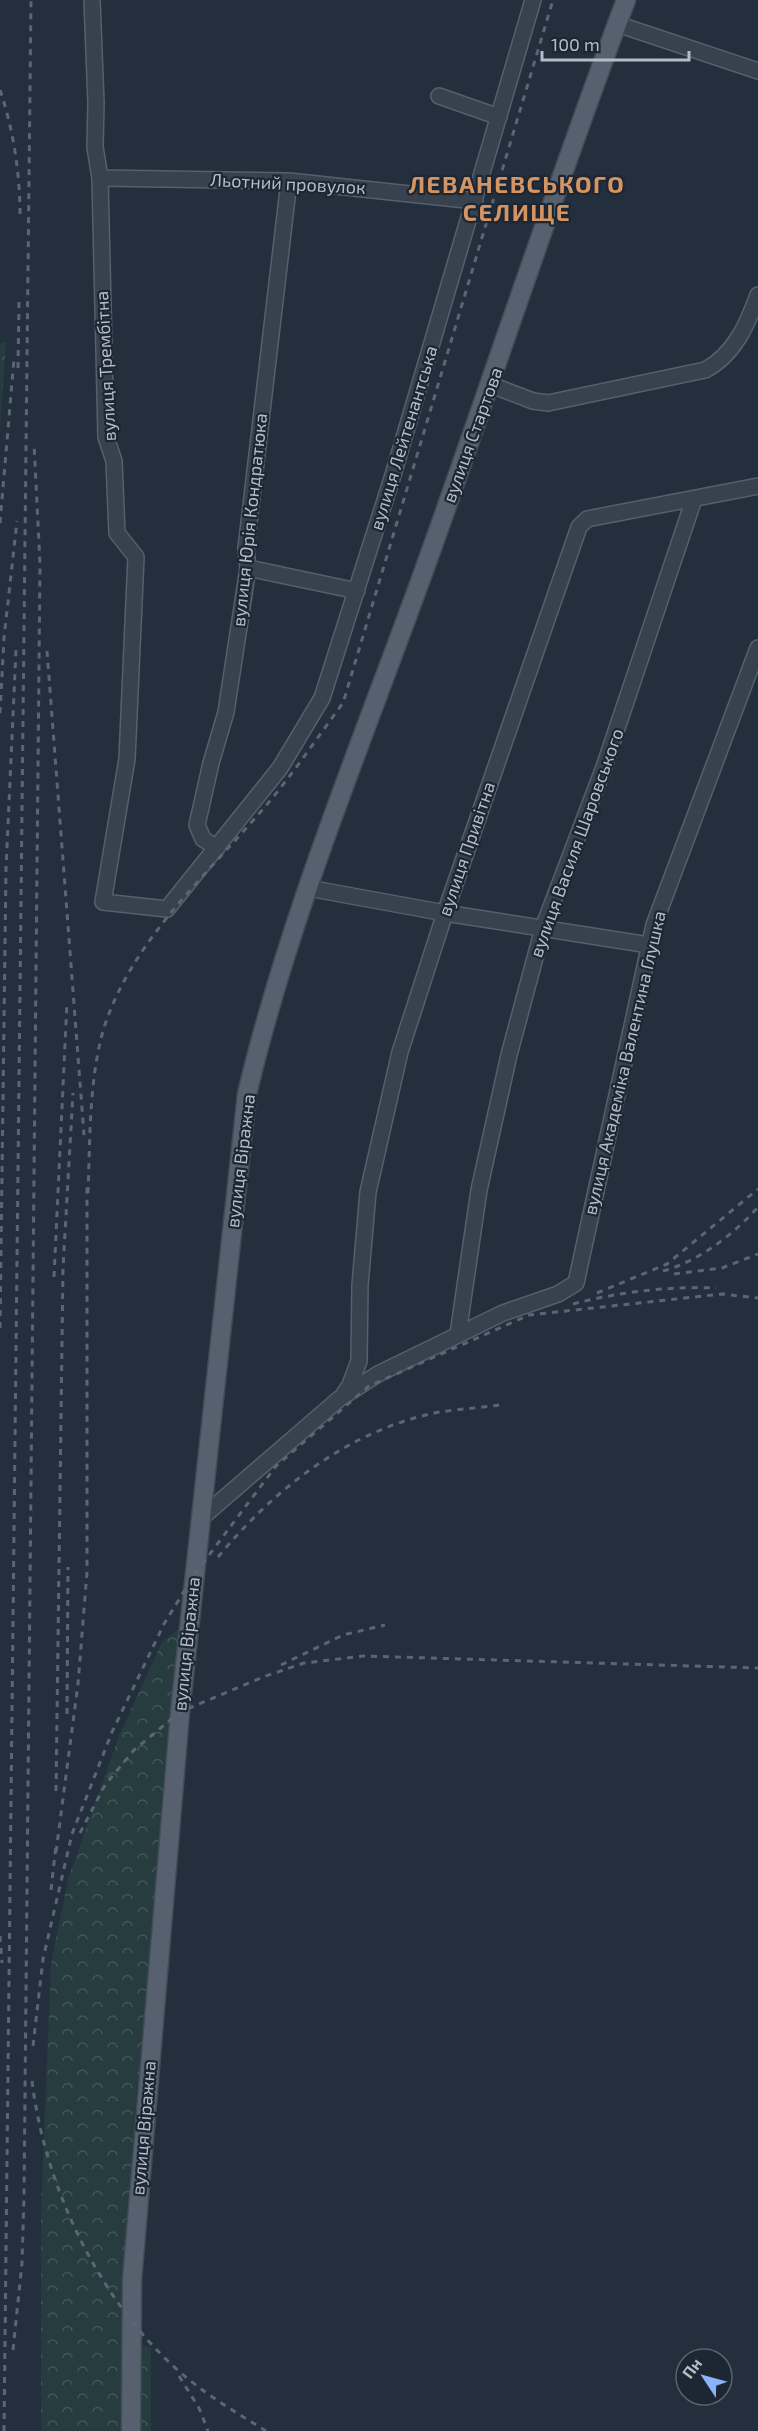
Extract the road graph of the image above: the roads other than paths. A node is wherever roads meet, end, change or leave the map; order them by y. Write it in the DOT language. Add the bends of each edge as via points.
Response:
graph roads {
  1 [pos="92,0"];
  2 [pos="533,0"];
  3 [pos="626,0"];
  4 [pos="617,24"];
  5 [pos="758,71"];
  6 [pos="439,96"];
  7 [pos="499,117"];
  8 [pos="100,178"];
  9 [pos="289,181"];
  10 [pos="475,201"];
  11 [pos="758,296"];
  12 [pos="491,385"];
  13 [pos="758,486"];
  14 [pos="694,499"];
  15 [pos="248,568"];
  16 [pos="357,591"];
  17 [pos="758,648"];
  18 [pos="217,848"];
  19 [pos="315,868"];
  20 [pos="308,888"];
  21 [pos="103,902"];
  22 [pos="445,913"];
  23 [pos="543,928"];
  24 [pos="649,945"];
  25 [pos="458,1334"];
  26 [pos="359,1361"];
  27 [pos="378,1374"];
  28 [pos="339,1399"];
  29 [pos="200,1520"];
  30 [pos="131,2431"];
  1 -- 8 [label="street, вулиця Трембітна" via="95,147"];
  2 -- 7 [label="street, вулиця Лейтенантська"];
  3 -- 4 [label="main road, вулиця Стартова"];
  4 -- 5 [label="street"];
  4 -- 12 [label="main road, вулиця Стартова"];
  6 -- 7 [label="street"];
  7 -- 10 [label="street, вулиця Лейтенантська"];
  8 -- 9 [label="street, Льотний провулок"];
  8 -- 21 [label="street, вулиця Трембітна" via="106,437 114,462 117,533 136,556 127,759"];
  9 -- 10 [label="street, Льотний провулок"];
  9 -- 15 [label="street, вулиця Юрія Кондратюка" via="246,548"];
  10 -- 16 [label="street, вулиця Лейтенантська"];
  11 -- 12 [label="street" via="733,346 705,370 549,404"];
  12 -- 19 [label="main road, вулиця Стартова"];
  13 -- 14 [label="street, вулиця Привітна"];
  14 -- 22 [label="street, вулиця Привітна" via="587,519 579,526"];
  14 -- 23 [label="street, вулиця Василя Шаровського" via="604,767"];
  15 -- 16 [label="street"];
  15 -- 18 [label="street, вулиця Юрія Кондратюка" via="226,712 197,825 203,838"];
  16 -- 18 [label="street, вулиця Лейтенантська" via="322,698 280,768"];
  17 -- 24 [label="street, вулиця Академіка Валентина Глушка"];
  18 -- 21 [label="street, вулиця Лейтенантська" via="167,909"];
  19 -- 20 [label="main road, вулиця Віражна"];
  20 -- 22 [label="street"];
  20 -- 29 [label="main road, вулиця Віражна" via="266,1013 247,1094"];
  22 -- 23 [label="street"];
  22 -- 26 [label="street, вулиця Привітна" via="400,1052 368,1192 360,1285"];
  23 -- 24 [label="street"];
  23 -- 25 [label="street, вулиця Василя Шаровського" via="479,1190"];
  24 -- 25 [label="street, вулиця Академіка Валентина Глушка" via="577,1279 558,1294"];
  25 -- 27 [label="street"];
  26 -- 27 [label="street"];
  26 -- 28 [label="street" via="350,1385"];
  27 -- 28 [label="street"];
  28 -- 29 [label="street"];
  29 -- 30 [label="main road, вулиця Віражна" via="132,2280"];
}
